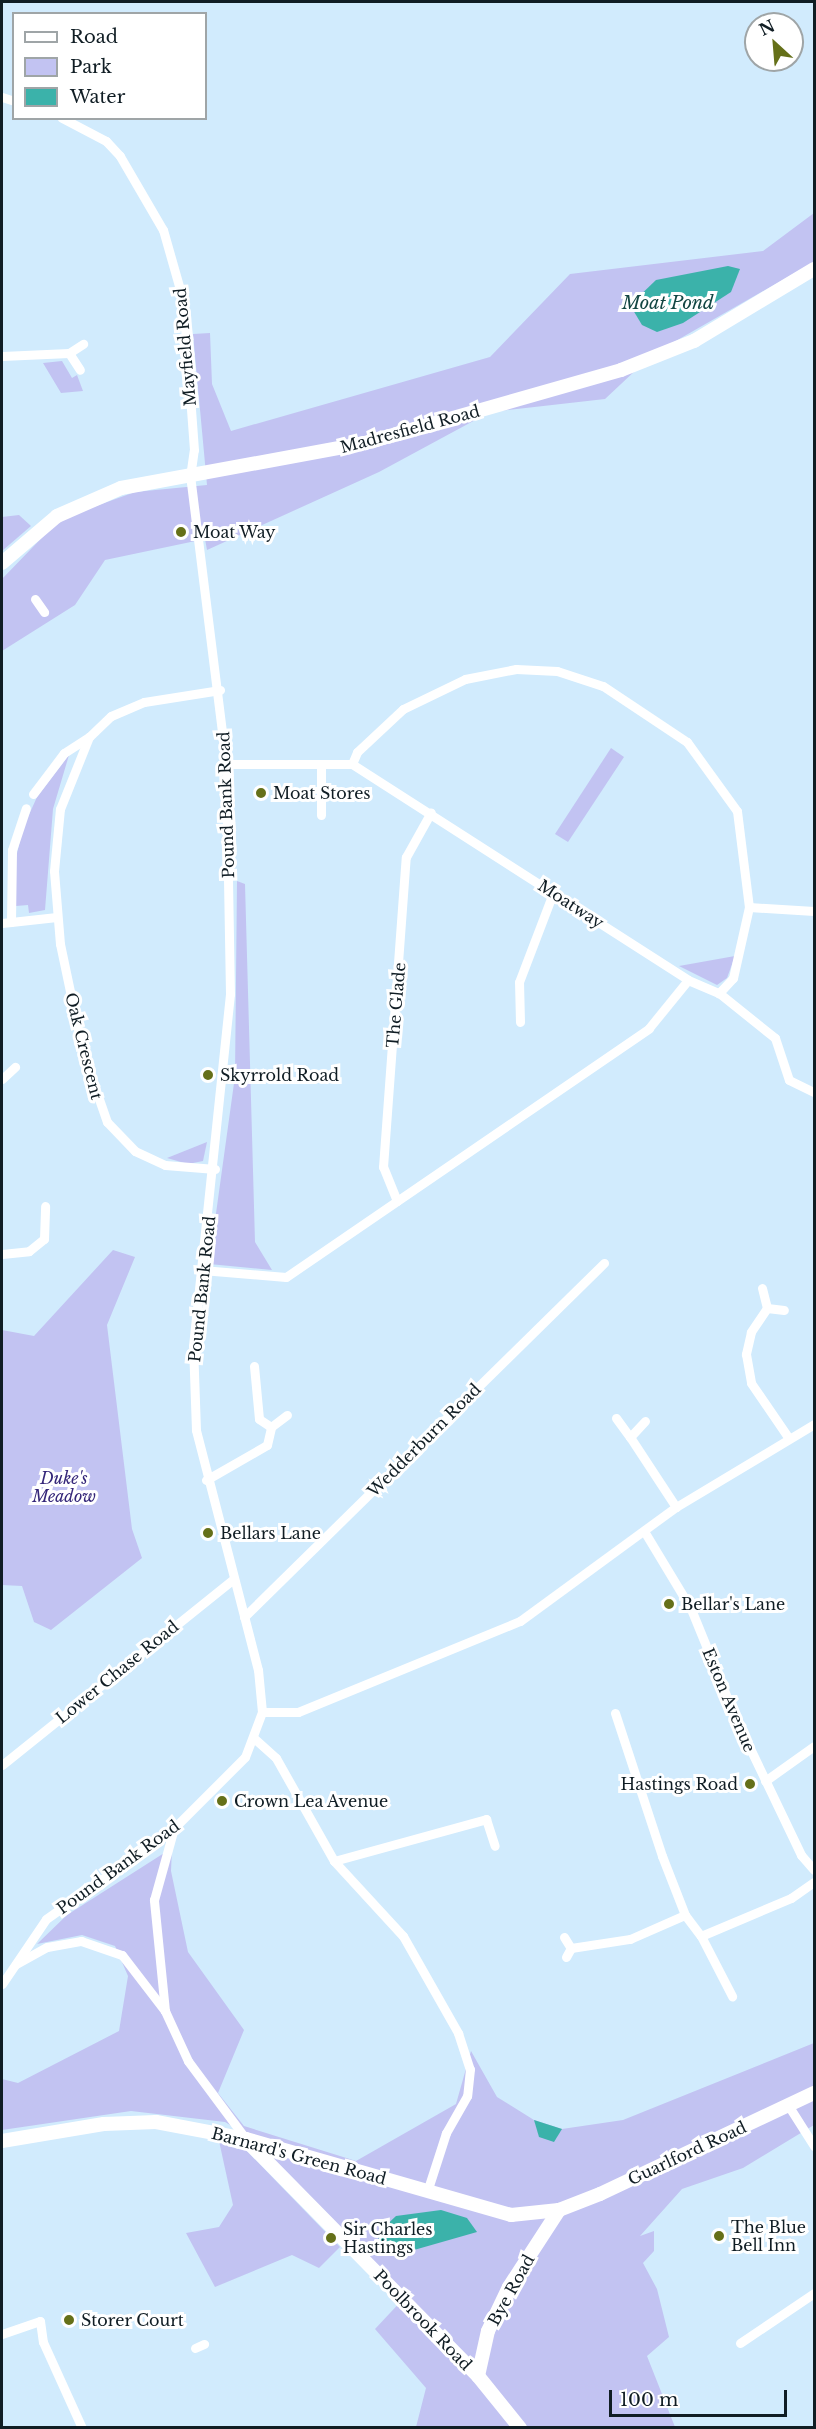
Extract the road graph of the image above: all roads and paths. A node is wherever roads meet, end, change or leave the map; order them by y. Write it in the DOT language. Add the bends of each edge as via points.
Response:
graph roads {
  1 [pos="66,120"];
  2 [pos="814,269"];
  3 [pos="83,344"];
  4 [pos="69,353"];
  5 [pos="2,356"];
  6 [pos="80,370"];
  7 [pos="190,477"];
  8 [pos="2,563"];
  9 [pos="35,599"];
  10 [pos="44,612"];
  11 [pos="220,690"];
  12 [pos="89,737"];
  13 [pos="226,764"];
  14 [pos="321,764"];
  15 [pos="352,764"];
  16 [pos="33,794"];
  17 [pos="26,808"];
  18 [pos="431,812"];
  19 [pos="321,814"];
  20 [pos="554,893"];
  21 [pos="749,907"];
  22 [pos="814,911"];
  23 [pos="57,917"];
  24 [pos="6,923"];
  25 [pos="688,980"];
  26 [pos="719,993"];
  27 [pos="520,1022"];
  28 [pos="15,1067"];
  29 [pos="2,1079"];
  30 [pos="814,1092"];
  31 [pos="215,1169"];
  32 [pos="397,1201"];
  33 [pos="45,1206"];
  34 [pos="2,1254"];
  35 [pos="604,1263"];
  36 [pos="202,1270"];
  37 [pos="762,1288"];
  38 [pos="767,1308"];
  39 [pos="784,1310"];
  40 [pos="254,1366"];
  41 [pos="287,1415"];
  42 [pos="616,1418"];
  43 [pos="645,1421"];
  44 [pos="814,1424"];
  45 [pos="271,1427"];
  46 [pos="630,1437"];
  47 [pos="788,1437"];
  48 [pos="206,1480"];
  49 [pos="676,1507"];
  50 [pos="644,1531"];
  51 [pos="232,1580"];
  52 [pos="244,1617"];
  53 [pos="262,1712"];
  54 [pos="615,1713"];
  55 [pos="255,1739"];
  56 [pos="814,1746"];
  57 [pos="2,1765"];
  58 [pos="765,1781"];
  59 [pos="174,1828"];
  60 [pos="495,1846"];
  61 [pos="334,1861"];
  62 [pos="814,1870"];
  63 [pos="814,1882"];
  64 [pos="685,1915"];
  65 [pos="564,1936"];
  66 [pos="700,1936"];
  67 [pos="571,1948"];
  68 [pos="566,1957"];
  69 [pos="14,1966"];
  70 [pos="2,1984"];
  71 [pos="732,1996"];
  72 [pos="165,2011"];
  73 [pos="814,2093"];
  74 [pos="788,2105"];
  75 [pos="246,2139"];
  76 [pos="2,2141"];
  77 [pos="814,2146"];
  78 [pos="427,2192"];
  79 [pos="559,2210"];
  80 [pos="814,2293"];
  81 [pos="2,2334"];
  82 [pos="740,2343"];
  83 [pos="478,2376"];
  84 [pos="82,2427"];
  85 [pos="520,2427"];
  1 -- 7 [label="street, Mayfield Road" via="106,141 120,156 147,197 176,264 192,429"];
  2 -- 7 [label="main road, Madresfield Road" via="694,341 629,368 365,443"];
  3 -- 4 [label="street"];
  4 -- 5 [label="street"];
  4 -- 6 [label="street"];
  7 -- 8 [label="main road, Madresfield Road" via="121,488 57,516"];
  7 -- 11 [label="street, Pound Bank Road"];
  9 -- 10 [label="street"];
  11 -- 12 [label="street, Oak Crescent" via="144,702 111,716"];
  11 -- 13 [label="street, Pound Bank Road"];
  12 -- 16 [label="street, Oak Crescent" via="64,753"];
  12 -- 23 [label="street, Oak Crescent" via="60,809"];
  13 -- 14 [label="street"];
  13 -- 31 [label="street, Pound Bank Road" via="230,1022"];
  14 -- 15 [label="street"];
  14 -- 19 [label="street"];
  15 -- 18 [label="street, Moatway"];
  15 -- 21 [label="street" via="357,752 403,709 465,680 516,669 557,671 593,682 678,736 711,768 736,811"];
  17 -- 24 [label="street" via="12,850"];
  18 -- 20 [label="street, Moatway"];
  18 -- 32 [label="street, The Glade" via="406,856 383,1167"];
  20 -- 25 [label="street, Moatway"];
  20 -- 27 [label="street" via="519,982"];
  21 -- 22 [label="street"];
  21 -- 26 [label="street" via="733,978"];
  23 -- 24 [label="street"];
  23 -- 31 [label="street, Oak Crescent" via="83,1053 107,1122 135,1151 165,1165"];
  25 -- 26 [label="street, Moatway"];
  25 -- 32 [label="street" via="649,1028"];
  26 -- 30 [label="street, Moatway" via="775,1038 789,1080"];
  28 -- 29 [label="street"];
  31 -- 36 [label="street, Pound Bank Road"];
  32 -- 36 [label="street" via="286,1277"];
  33 -- 34 [label="street" via="45,1239 29,1251"];
  35 -- 52 [label="street, Wedderburn Road"];
  36 -- 48 [label="street, Pound Bank Road" via="193,1346 196,1430"];
  37 -- 38 [label="street"];
  38 -- 39 [label="street"];
  38 -- 47 [label="street" via="751,1332 746,1354 752,1383"];
  40 -- 45 [label="street" via="259,1419"];
  41 -- 45 [label="street"];
  42 -- 46 [label="street"];
  43 -- 46 [label="street"];
  44 -- 47 [label="street"];
  45 -- 48 [label="street" via="267,1445"];
  46 -- 49 [label="street"];
  47 -- 49 [label="street"];
  48 -- 51 [label="street, Pound Bank Road"];
  49 -- 50 [label="street"];
  50 -- 53 [label="street" via="520,1621 298,1712"];
  50 -- 58 [label="street, Eston Avenue" via="691,1609"];
  51 -- 52 [label="street, Pound Bank Road"];
  51 -- 57 [label="street, Lower Chase Road"];
  52 -- 53 [label="street, Pound Bank Road" via="258,1670"];
  53 -- 55 [label="street, Pound Bank Road"];
  54 -- 64 [label="street"];
  55 -- 59 [label="street, Pound Bank Road" via="245,1757"];
  55 -- 61 [label="street" via="276,1758"];
  56 -- 58 [label="street"];
  58 -- 62 [label="street, Eston Avenue"];
  59 -- 69 [label="street, Pound Bank Road" via="46,1919"];
  59 -- 72 [label="street" via="154,1900"];
  60 -- 61 [label="street" via="486,1819"];
  61 -- 78 [label="street" via="403,1936 448,2010 470,2068 466,2096 446,2133"];
  63 -- 66 [label="street" via="791,1898"];
  64 -- 66 [label="street"];
  64 -- 67 [label="street" via="630,1939"];
  65 -- 67 [label="street"];
  66 -- 71 [label="street"];
  67 -- 68 [label="street"];
  69 -- 70 [label="street, Pound Bank Road"];
  69 -- 72 [label="street" via="47,1947 81,1941 105,1947 122,1955"];
  72 -- 75 [label="street" via="188,2061"];
  73 -- 74 [label="main road, Guarlford Road"];
  74 -- 77 [label="street"];
  74 -- 79 [label="main road, Guarlford Road"];
  75 -- 76 [label="main road, Barnard's Green Road" via="156,2122 104,2124"];
  75 -- 78 [label="main road, Barnard's Green Road"];
  75 -- 83 [label="main road, Poolbrook Road"];
  78 -- 79 [label="main road, Barnard's Green Road" via="511,2215"];
  79 -- 83 [label="main road, Bye Road" via="508,2287 488,2331"];
  80 -- 82 [label="street"];
  81 -- 84 [label="street" via="40,2321 43,2342"];
  83 -- 85 [label="main road, Poolbrook Road"];
}
